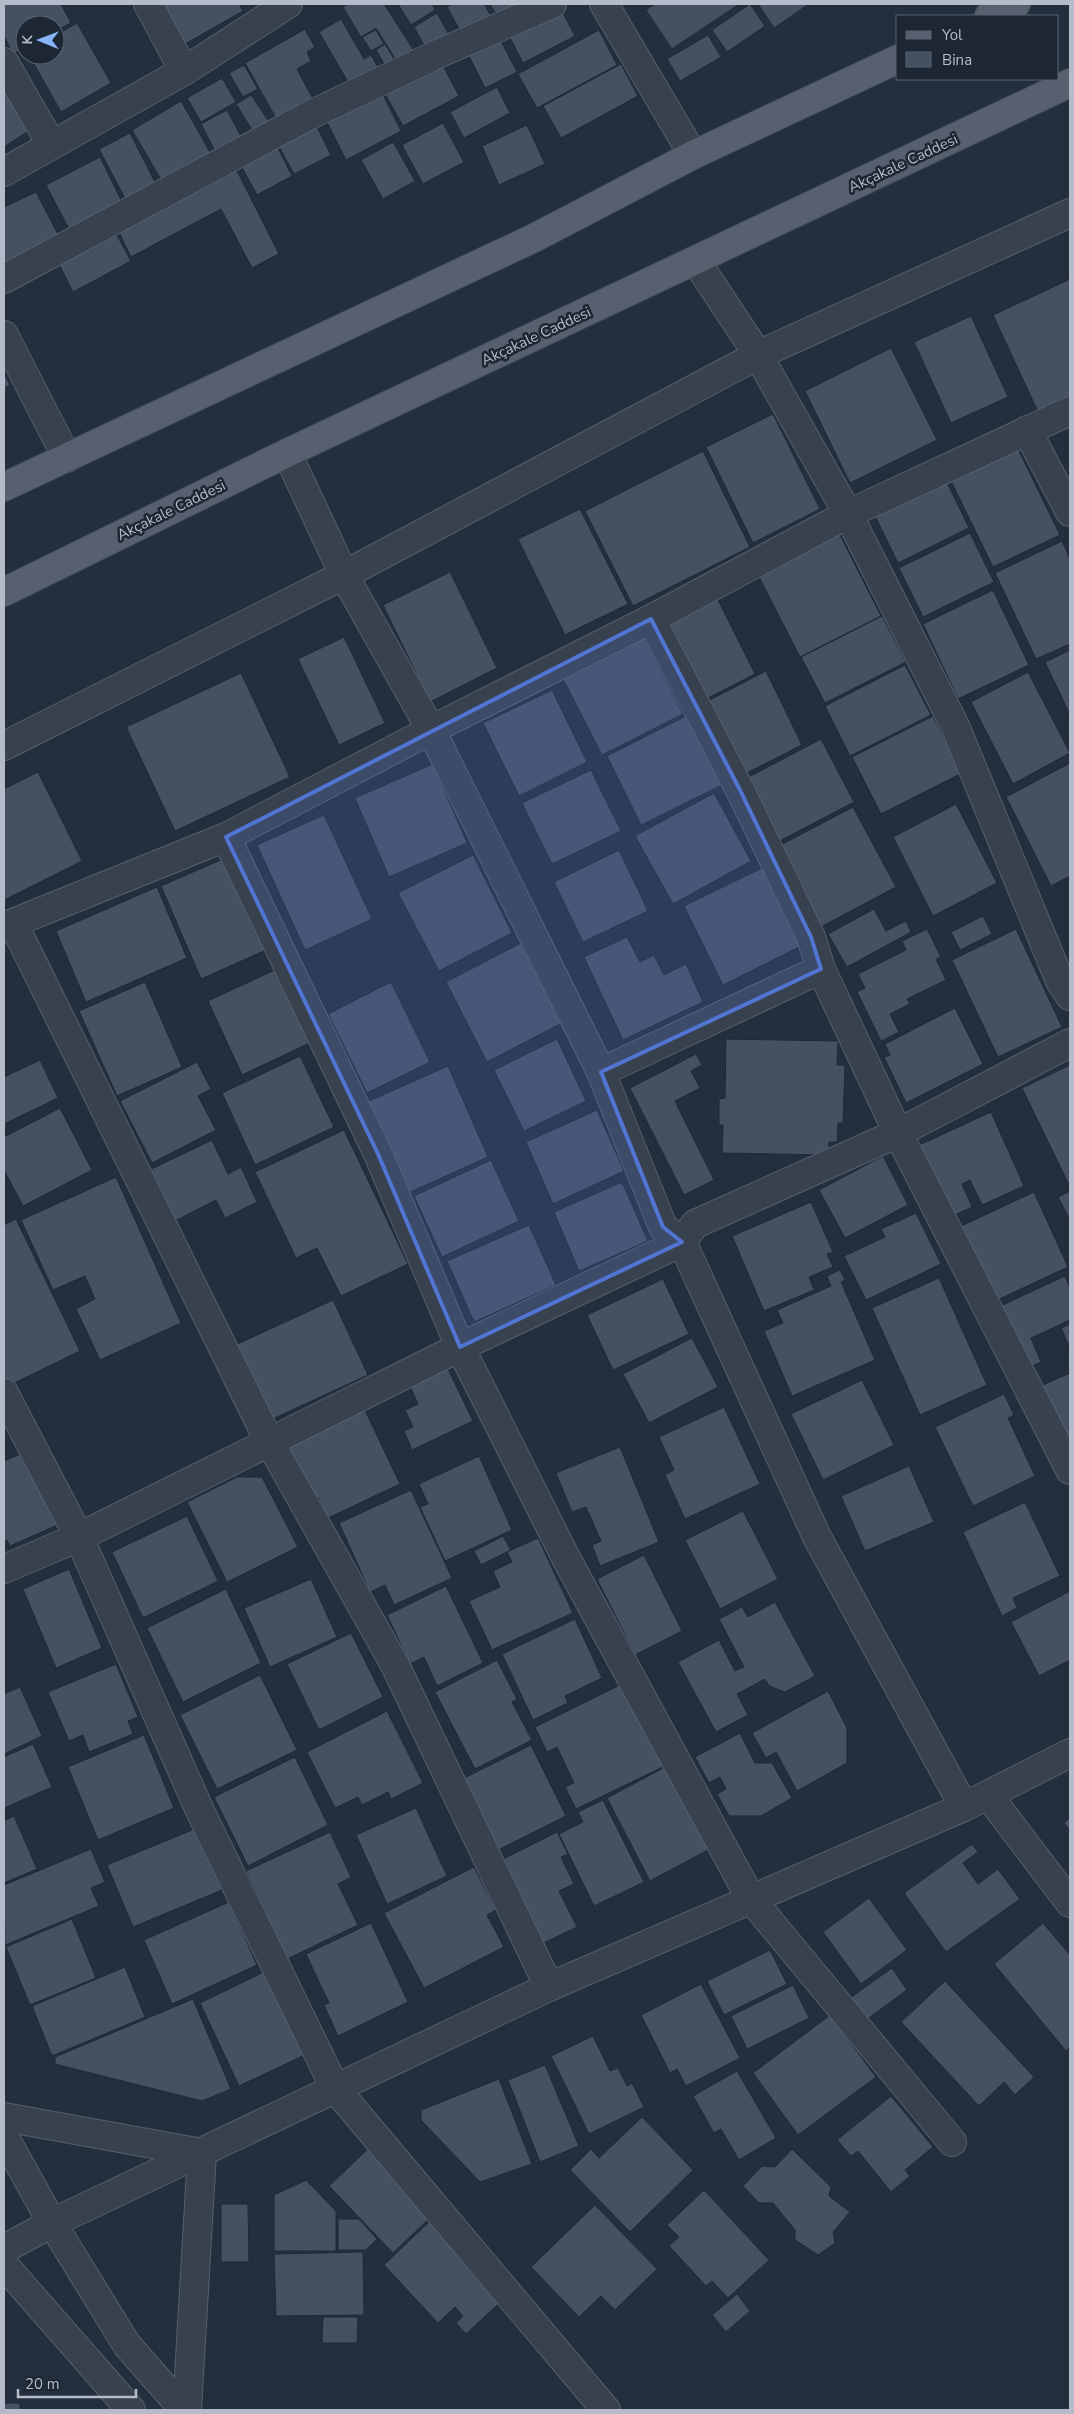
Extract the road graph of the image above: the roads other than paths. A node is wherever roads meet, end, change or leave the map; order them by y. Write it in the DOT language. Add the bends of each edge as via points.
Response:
graph roads {
  1 [pos="148,4"];
  2 [pos="288,4"];
  3 [pos="552,4"];
  4 [pos="604,4"];
  5 [pos="1016,4"];
  6 [pos="991,15"];
  7 [pos="896,60"];
  8 [pos="4,62"];
  9 [pos="184,71"];
  10 [pos="1070,83"];
  11 [pos="51,144"];
  12 [pos="694,155"];
  13 [pos="4,172"];
  14 [pos="1070,213"];
  15 [pos="696,261"];
  16 [pos="4,279"];
  17 [pos="4,335"];
  18 [pos="758,355"];
  19 [pos="1070,411"];
  20 [pos="1027,430"];
  21 [pos="287,453"];
  22 [pos="67,458"];
  23 [pos="4,487"];
  24 [pos="1070,512"];
  25 [pos="848,514"];
  26 [pos="344,575"];
  27 [pos="4,592"];
  28 [pos="651,619"];
  29 [pos="431,730"];
  30 [pos="4,746"];
  31 [pos="226,837"];
  32 [pos="9,925"];
  33 [pos="821,969"];
  34 [pos="1070,996"];
  35 [pos="1070,1043"];
  36 [pos="601,1072"];
  37 [pos="898,1134"];
  38 [pos="682,1242"];
  39 [pos="460,1346"];
  40 [pos="4,1393"];
  41 [pos="269,1441"];
  42 [pos="1070,1470"];
  43 [pos="79,1537"];
  44 [pos="4,1569"];
  45 [pos="1070,1753"];
  46 [pos="988,1795"];
  47 [pos="964,1807"];
  48 [pos="751,1900"];
  49 [pos="1070,1903"];
  50 [pos="549,1987"];
  51 [pos="334,2088"];
  52 [pos="4,2117"];
  53 [pos="4,2136"];
  54 [pos="952,2142"];
  55 [pos="202,2153"];
  56 [pos="52,2223"];
  57 [pos="4,2249"];
  58 [pos="4,2265"];
  59 [pos="132,2410"];
  60 [pos="185,2410"];
  61 [pos="606,2410"];
  1 -- 9 [label="street"];
  2 -- 9 [label="street"];
  3 -- 16 [label="street" via="306,117"];
  4 -- 12 [label="street"];
  5 -- 6 [label="main road"];
  7 -- 12 [label="main road"];
  8 -- 11 [label="street"];
  9 -- 11 [label="street"];
  10 -- 15 [label="main road, Akçakale Caddesi"];
  11 -- 13 [label="street"];
  12 -- 22 [label="main road" via="534,238"];
  14 -- 18 [label="street"];
  15 -- 18 [label="street"];
  15 -- 21 [label="main road, Akçakale Caddesi"];
  17 -- 22 [label="street"];
  18 -- 25 [label="street"];
  18 -- 26 [label="street"];
  19 -- 20 [label="street"];
  20 -- 24 [label="street"];
  20 -- 25 [label="street"];
  21 -- 26 [label="street"];
  21 -- 27 [label="main road, Akçakale Caddesi"];
  22 -- 23 [label="main road"];
  25 -- 28 [label="street"];
  25 -- 34 [label="street" via="955,726 1060,981"];
  26 -- 29 [label="street"];
  26 -- 30 [label="street"];
  28 -- 29 [label="street"];
  28 -- 33 [label="street" via="774,858 812,937"];
  29 -- 31 [label="street"];
  29 -- 36 [label="street"];
  31 -- 32 [label="street"];
  31 -- 39 [label="street" via="378,1154"];
  32 -- 41 [label="street"];
  33 -- 36 [label="street"];
  33 -- 37 [label="street"];
  35 -- 37 [label="street"];
  36 -- 38 [label="street" via="663,1227"];
  37 -- 38 [label="street" via="695,1224"];
  37 -- 42 [label="street"];
  38 -- 39 [label="street"];
  38 -- 47 [label="street" via="817,1538"];
  39 -- 41 [label="street"];
  39 -- 48 [label="street" via="566,1558"];
  40 -- 43 [label="street"];
  41 -- 43 [label="street"];
  41 -- 50 [label="street" via="395,1665"];
  43 -- 44 [label="street"];
  43 -- 51 [label="street" via="200,1811"];
  45 -- 46 [label="street"];
  46 -- 47 [label="street"];
  46 -- 49 [label="street"];
  47 -- 48 [label="street"];
  48 -- 50 [label="street"];
  48 -- 54 [label="street"];
  50 -- 51 [label="street"];
  51 -- 55 [label="street"];
  51 -- 61 [label="street"];
  52 -- 55 [label="street"];
  53 -- 56 [label="street"];
  55 -- 56 [label="street"];
  55 -- 60 [label="street"];
  56 -- 57 [label="street"];
  56 -- 60 [label="street" via="127,2345"];
  58 -- 59 [label="street"];
}
